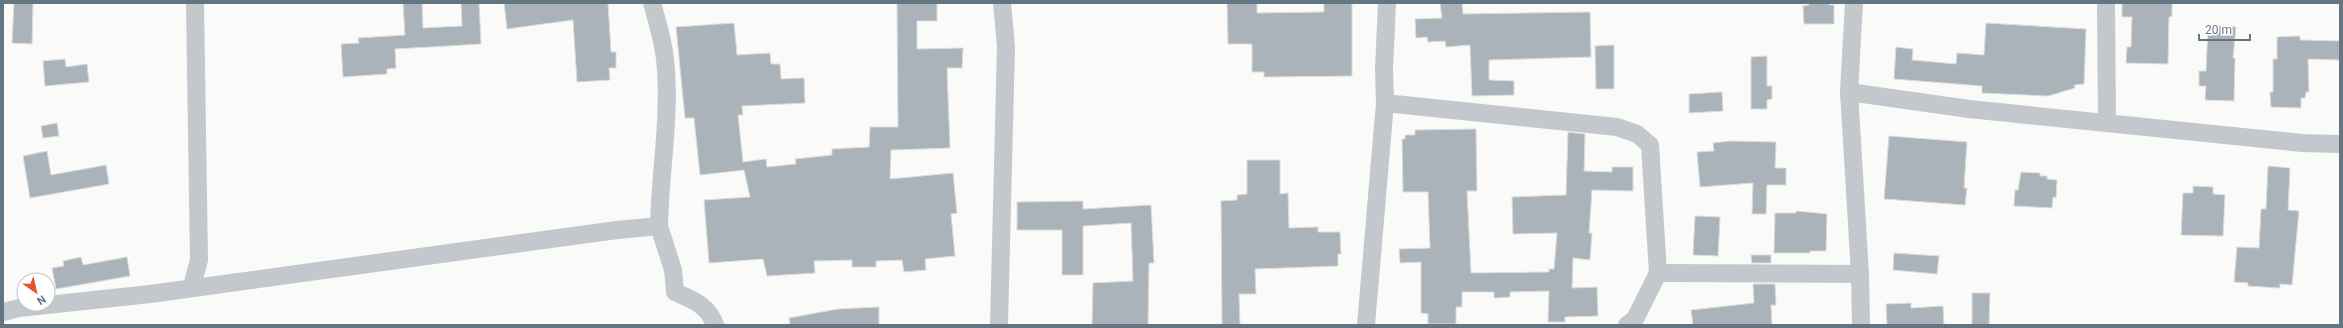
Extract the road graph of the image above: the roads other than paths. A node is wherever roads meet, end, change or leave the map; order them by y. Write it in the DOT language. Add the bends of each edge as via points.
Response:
graph roads {
  1 [pos="195,3"];
  2 [pos="652,3"];
  3 [pos="1002,3"];
  4 [pos="1387,3"];
  5 [pos="1854,3"];
  6 [pos="2106,3"];
  7 [pos="1849,92"];
  8 [pos="1385,103"];
  9 [pos="2107,122"];
  10 [pos="2340,144"];
  11 [pos="659,226"];
  12 [pos="1658,273"];
  13 [pos="1860,274"];
  14 [pos="192,286"];
  15 [pos="3,312"];
  16 [pos="715,325"];
  17 [pos="999,325"];
  18 [pos="1366,325"];
  19 [pos="1627,325"];
  20 [pos="1861,325"];
  1 -- 14 [label="street" via="199,260"];
  2 -- 11 [label="street" via="664,53 666,75 666,130"];
  3 -- 17 [label="street" via="1006,46"];
  4 -- 8 [label="street"];
  5 -- 7 [label="street"];
  6 -- 9 [label="street"];
  7 -- 9 [label="street" via="1969,109"];
  7 -- 13 [label="street"];
  8 -- 12 [label="street" via="1618,127 1638,134 1650,145"];
  8 -- 18 [label="street"];
  9 -- 10 [label="street" via="2302,143"];
  11 -- 14 [label="street"];
  11 -- 16 [label="street" via="673,270 675,292 700,303 712,315"];
  12 -- 13 [label="street"];
  12 -- 19 [label="street" via="1635,319"];
  13 -- 20 [label="street"];
  14 -- 15 [label="street" via="150,294 19,308"];
}
